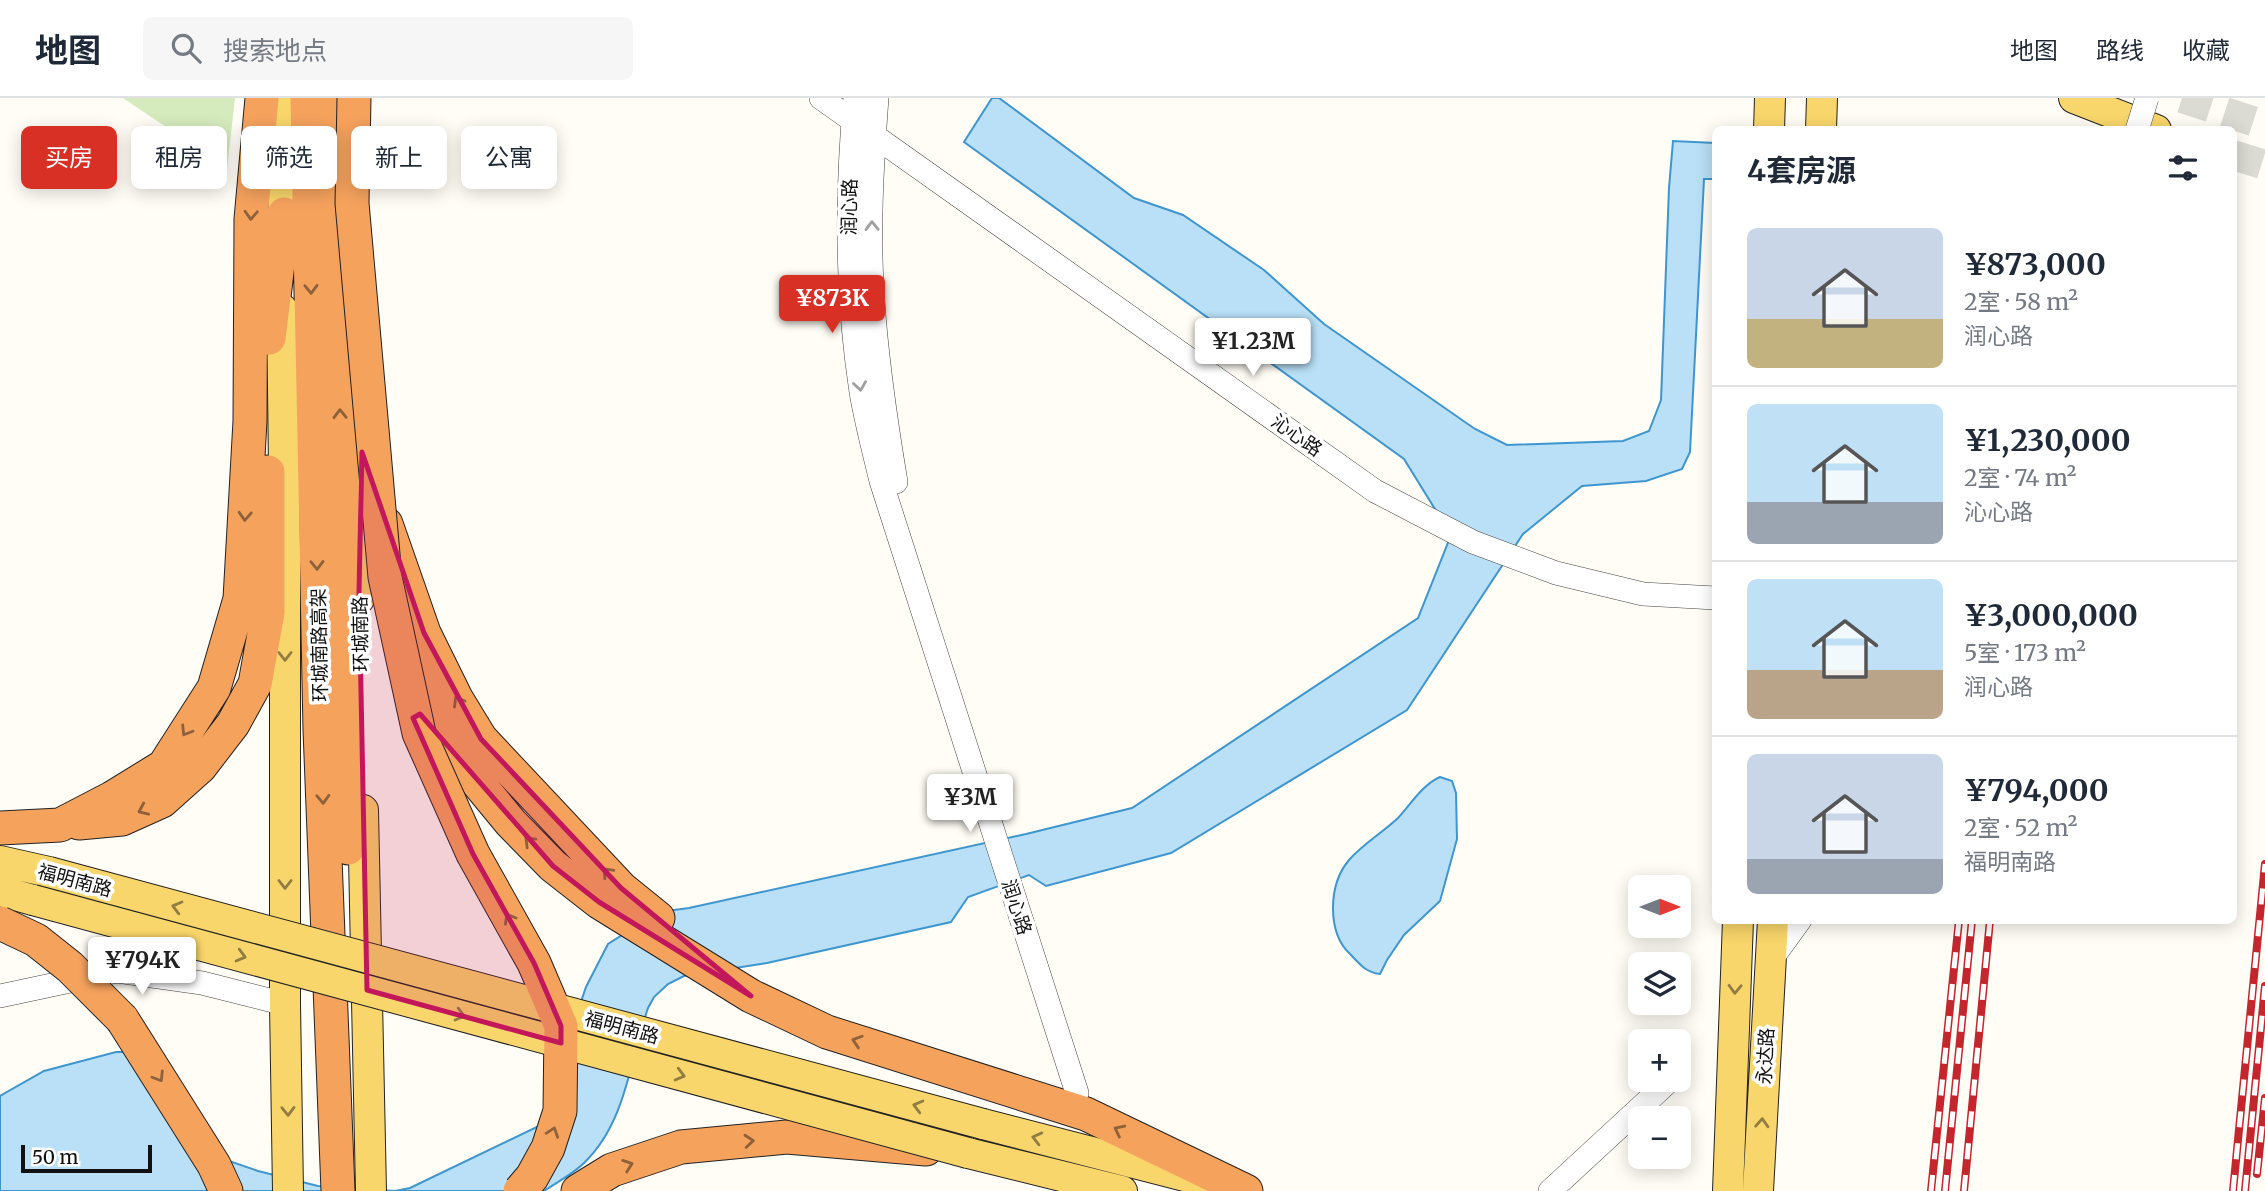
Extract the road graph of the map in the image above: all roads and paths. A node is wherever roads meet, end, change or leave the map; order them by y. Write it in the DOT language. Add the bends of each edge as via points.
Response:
graph roads {
  1 [pos="262,98"];
  2 [pos="285,98"];
  3 [pos="307,98"];
  4 [pos="335,98"];
  5 [pos="354,98"];
  6 [pos="364,98"];
  7 [pos="821,98"];
  8 [pos="877,98"];
  9 [pos="1770,98"];
  10 [pos="2074,98"];
  11 [pos="2147,98"];
  12 [pos="854,109"];
  13 [pos="1769,126"];
  14 [pos="2138,126"];
  15 [pos="2146,126"];
  16 [pos="874,135"];
  17 [pos="284,214"];
  18 [pos="362,452"];
  19 [pos="908,561"];
  20 [pos="1712,598"];
  21 [pos="391,611"];
  22 [pos="60,825"];
  23 [pos="0,828"];
  24 [pos="0,861"];
  25 [pos="0,891"];
  26 [pos="0,923"];
  27 [pos="1738,924"];
  28 [pos="1773,924"];
  29 [pos="1797,924"];
  30 [pos="1771,960"];
  31 [pos="0,996"];
  32 [pos="751,996"];
  33 [pos="285,1004"];
  34 [pos="1657,1092"];
  35 [pos="1077,1093"];
  36 [pos="968,1153"];
  37 [pos="220,1178"];
  38 [pos="289,1178"];
  39 [pos="366,1184"];
  40 [pos="234,1191"];
  41 [pos="338,1191"];
  42 [pos="520,1191"];
  43 [pos="579,1191"];
  44 [pos="1122,1191"];
  45 [pos="1246,1191"];
  46 [pos="1550,1191"];
  47 [pos="1728,1191"];
  48 [pos="1758,1191"];
  1 -- 22 [label="highway, one-way" via="251,219 250,421 240,599 214,688 164,766"];
  2 -- 17 [label="main road"];
  3 -- 41 [label="highway, 环城南路高架, one-way, bridge" via="320,730"];
  39 -- 4 [label="highway, 环城南路高架, one-way, bridge" via="345,727"];
  5 -- 21 [label="highway, bridge" via="356,267"];
  6 -- 18 [label="main road, 环城南路"];
  7 -- 12 [label="street, 沁心路"];
  8 -- 16 [label="street, 润心路"];
  9 -- 13 [label="main road"];
  10 -- 15 [label="main road"];
  11 -- 14 [label="street, bridge"];
  12 -- 16 [label="street, 沁心路"];
  12 -- 19 [label="street, 润心路, one-way" via="848,191 850,293 861,394 881,481"];
  19 -- 16 [label="street, 润心路, one-way" via="882,400 873,299"];
  16 -- 20 [label="street, 沁心路" via="1375,491 1474,542 1556,573 1643,594"];
  17 -- 22 [label="highway, one-way" via="268,348 268,612 255,684 233,724 200,767 162,801 122,819"];
  17 -- 33 [label="main road, one-way"];
  32 -- 18 [label="highway, one-way" via="621,888 481,739 424,633"];
  18 -- 39 [label="main road, 环城南路" via="359,592"];
  19 -- 35 [label="street, 润心路"];
  32 -- 21 [label="highway, one-way, bridge" via="599,902 553,866 511,823 464,766"];
  42 -- 21 [label="highway, one-way, bridge" via="548,1148 560,1111 561,1027 534,963 473,854 419,733"];
  22 -- 23 [label="highway"];
  45 -- 24 [label="main road, 福明南路, one-way, bridge"];
  25 -- 36 [label="main road, 福明南路, one-way, bridge"];
  26 -- 37 [label="highway, one-way, bridge" via="36,940 122,1019"];
  27 -- 47 [label="main road, 永达路, one-way"];
  28 -- 30 [label="main road, 永达路"];
  29 -- 30 [label="street"];
  48 -- 30 [label="main road, 永达路, one-way"];
  31 -- 33 [label="street" via="117,971 202,983"];
  45 -- 32 [label="highway, one-way" via="1086,1114 827,1032"];
  33 -- 38 [label="main road, one-way"];
  34 -- 46 [label="street"];
  43 -- 36 [label="highway, one-way, bridge" via="612,1170 681,1147 788,1137"];
  36 -- 44 [label="main road, 福明南路"];
  37 -- 40 [label="highway"];
}
